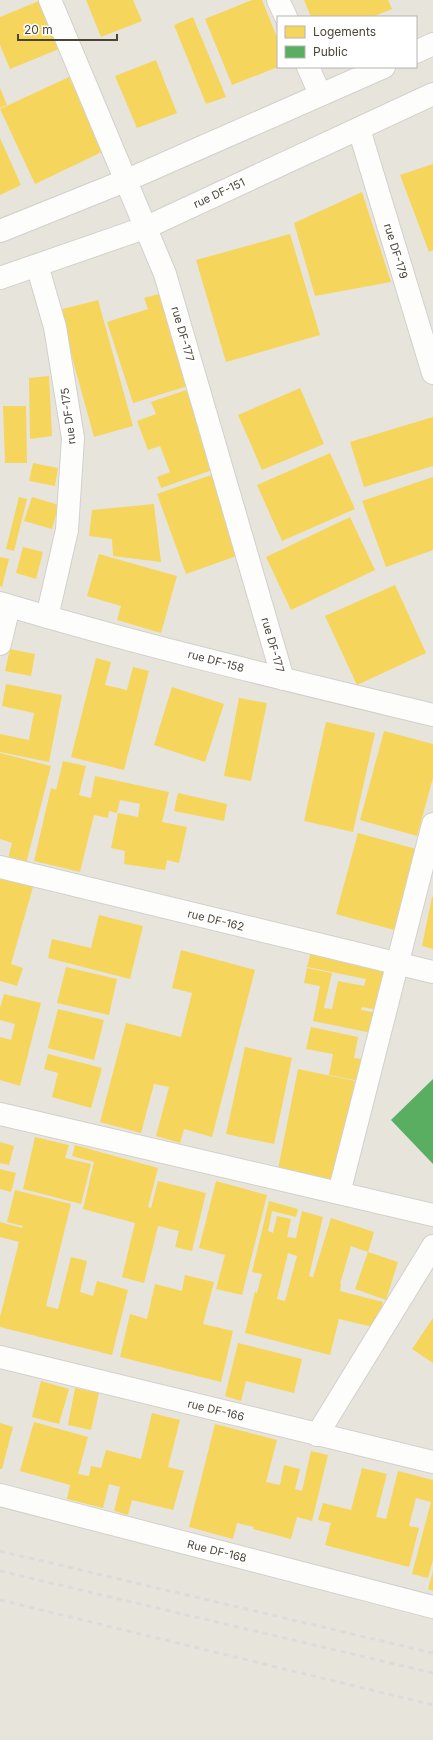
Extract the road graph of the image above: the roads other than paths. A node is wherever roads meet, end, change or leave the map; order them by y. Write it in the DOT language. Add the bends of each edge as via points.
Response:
graph roads {
  1 [pos="50,0"];
  2 [pos="278,0"];
  3 [pos="286,16"];
  4 [pos="433,44"];
  5 [pos="417,52"];
  6 [pos="308,68"];
  7 [pos="382,68"];
  8 [pos="320,94"];
  9 [pos="433,94"];
  10 [pos="359,129"];
  11 [pos="127,180"];
  12 [pos="146,227"];
  13 [pos="0,231"];
  14 [pos="37,265"];
  15 [pos="0,278"];
  16 [pos="433,373"];
  17 [pos="5,604"];
  18 [pos="47,617"];
  19 [pos="0,644"];
  20 [pos="283,678"];
  21 [pos="433,715"];
  22 [pos="433,824"];
  23 [pos="0,867"];
  24 [pos="397,964"];
  25 [pos="433,972"];
  26 [pos="0,1114"];
  27 [pos="339,1193"];
  28 [pos="433,1215"];
  29 [pos="433,1246"];
  30 [pos="0,1357"];
  31 [pos="317,1434"];
  32 [pos="433,1462"];
  33 [pos="0,1495"];
  34 [pos="433,1607"];
  1 -- 11 [label="street, rue DF-177"];
  2 -- 3 [label="street"];
  4 -- 5 [label="street"];
  6 -- 8 [label="street"];
  7 -- 8 [label="street"];
  8 -- 11 [label="street"];
  9 -- 10 [label="street, rue DF-151"];
  10 -- 12 [label="street, rue DF-151"];
  10 -- 16 [label="street, rue DF-179"];
  11 -- 12 [label="street, rue DF-177"];
  11 -- 13 [label="street"];
  12 -- 14 [label="street, rue DF-151"];
  12 -- 20 [label="street, rue DF-177" via="165,274"];
  14 -- 15 [label="street, rue DF-151"];
  14 -- 18 [label="street, rue DF-175" via="56,327 73,438 67,530"];
  17 -- 18 [label="street, rue DF-158"];
  17 -- 19 [label="street"];
  18 -- 20 [label="street, rue DF-158"];
  20 -- 21 [label="street, rue DF-158"];
  22 -- 24 [label="street"];
  23 -- 24 [label="street, rue DF-162"];
  24 -- 25 [label="street, rue DF-162"];
  24 -- 27 [label="street"];
  26 -- 27 [label="street"];
  27 -- 28 [label="street"];
  29 -- 31 [label="street"];
  30 -- 31 [label="street, rue DF-166"];
  31 -- 32 [label="street, rue DF-166"];
  33 -- 34 [label="street, Rue DF-168"];
}
